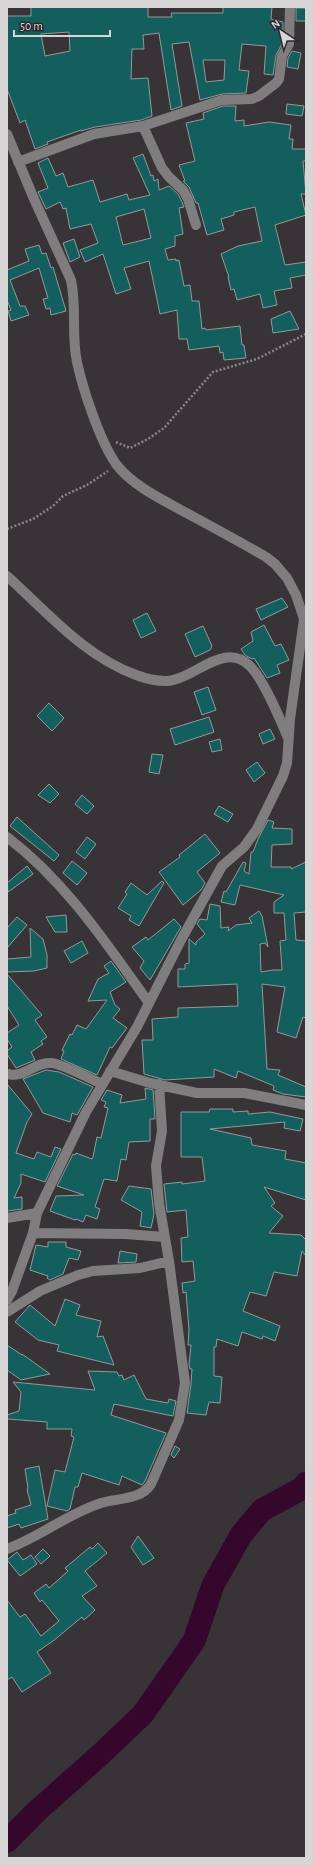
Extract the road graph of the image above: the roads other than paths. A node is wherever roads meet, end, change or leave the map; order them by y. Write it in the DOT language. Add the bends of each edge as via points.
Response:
graph roads {
  1 [pos="290,7"];
  2 [pos="143,126"];
  3 [pos="7,134"];
  4 [pos="18,162"];
  5 [pos="196,225"];
  6 [pos="7,576"];
  7 [pos="305,618"];
  8 [pos="289,742"];
  9 [pos="7,837"];
  10 [pos="149,1003"];
  11 [pos="110,1071"];
  12 [pos="7,1074"];
  13 [pos="102,1084"];
  14 [pos="159,1084"];
  15 [pos="306,1106"];
  16 [pos="38,1213"];
  17 [pos="7,1218"];
  18 [pos="33,1233"];
  19 [pos="164,1237"];
  20 [pos="169,1260"];
  21 [pos="7,1300"];
  22 [pos="7,1312"];
  23 [pos="7,1549"];
  1 -- 2 [label="street" via="289,44 282,56 276,83 252,99 222,100"];
  2 -- 4 [label="street" via="94,134"];
  2 -- 5 [label="street" via="162,168 188,199"];
  3 -- 4 [label="street"];
  4 -- 7 [label="street" via="71,280 74,293 76,361 84,389 116,464 148,491 266,556 287,578"];
  6 -- 8 [label="street" via="59,626 100,659 137,676 167,681 195,672 213,660 233,657 249,665"];
  7 -- 8 [label="street"];
  8 -- 10 [label="street" via="283,776 256,829 244,848 222,866 180,940"];
  9 -- 10 [label="street" via="36,860 73,899"];
  10 -- 11 [label="street"];
  11 -- 13 [label="street"];
  11 -- 14 [label="street"];
  12 -- 13 [label="street" via="16,1075 51,1063"];
  13 -- 16 [label="street" via="67,1149"];
  14 -- 15 [label="street" via="197,1093 244,1093"];
  14 -- 19 [label="street" via="162,1131 156,1166"];
  16 -- 17 [label="street"];
  16 -- 18 [label="street"];
  18 -- 19 [label="street"];
  18 -- 21 [label="street"];
  19 -- 20 [label="street"];
  20 -- 22 [label="street" via="140,1268 93,1271 78,1275 40,1291"];
  20 -- 23 [label="street" via="185,1383 179,1420 151,1484 146,1492 80,1511"];
}
